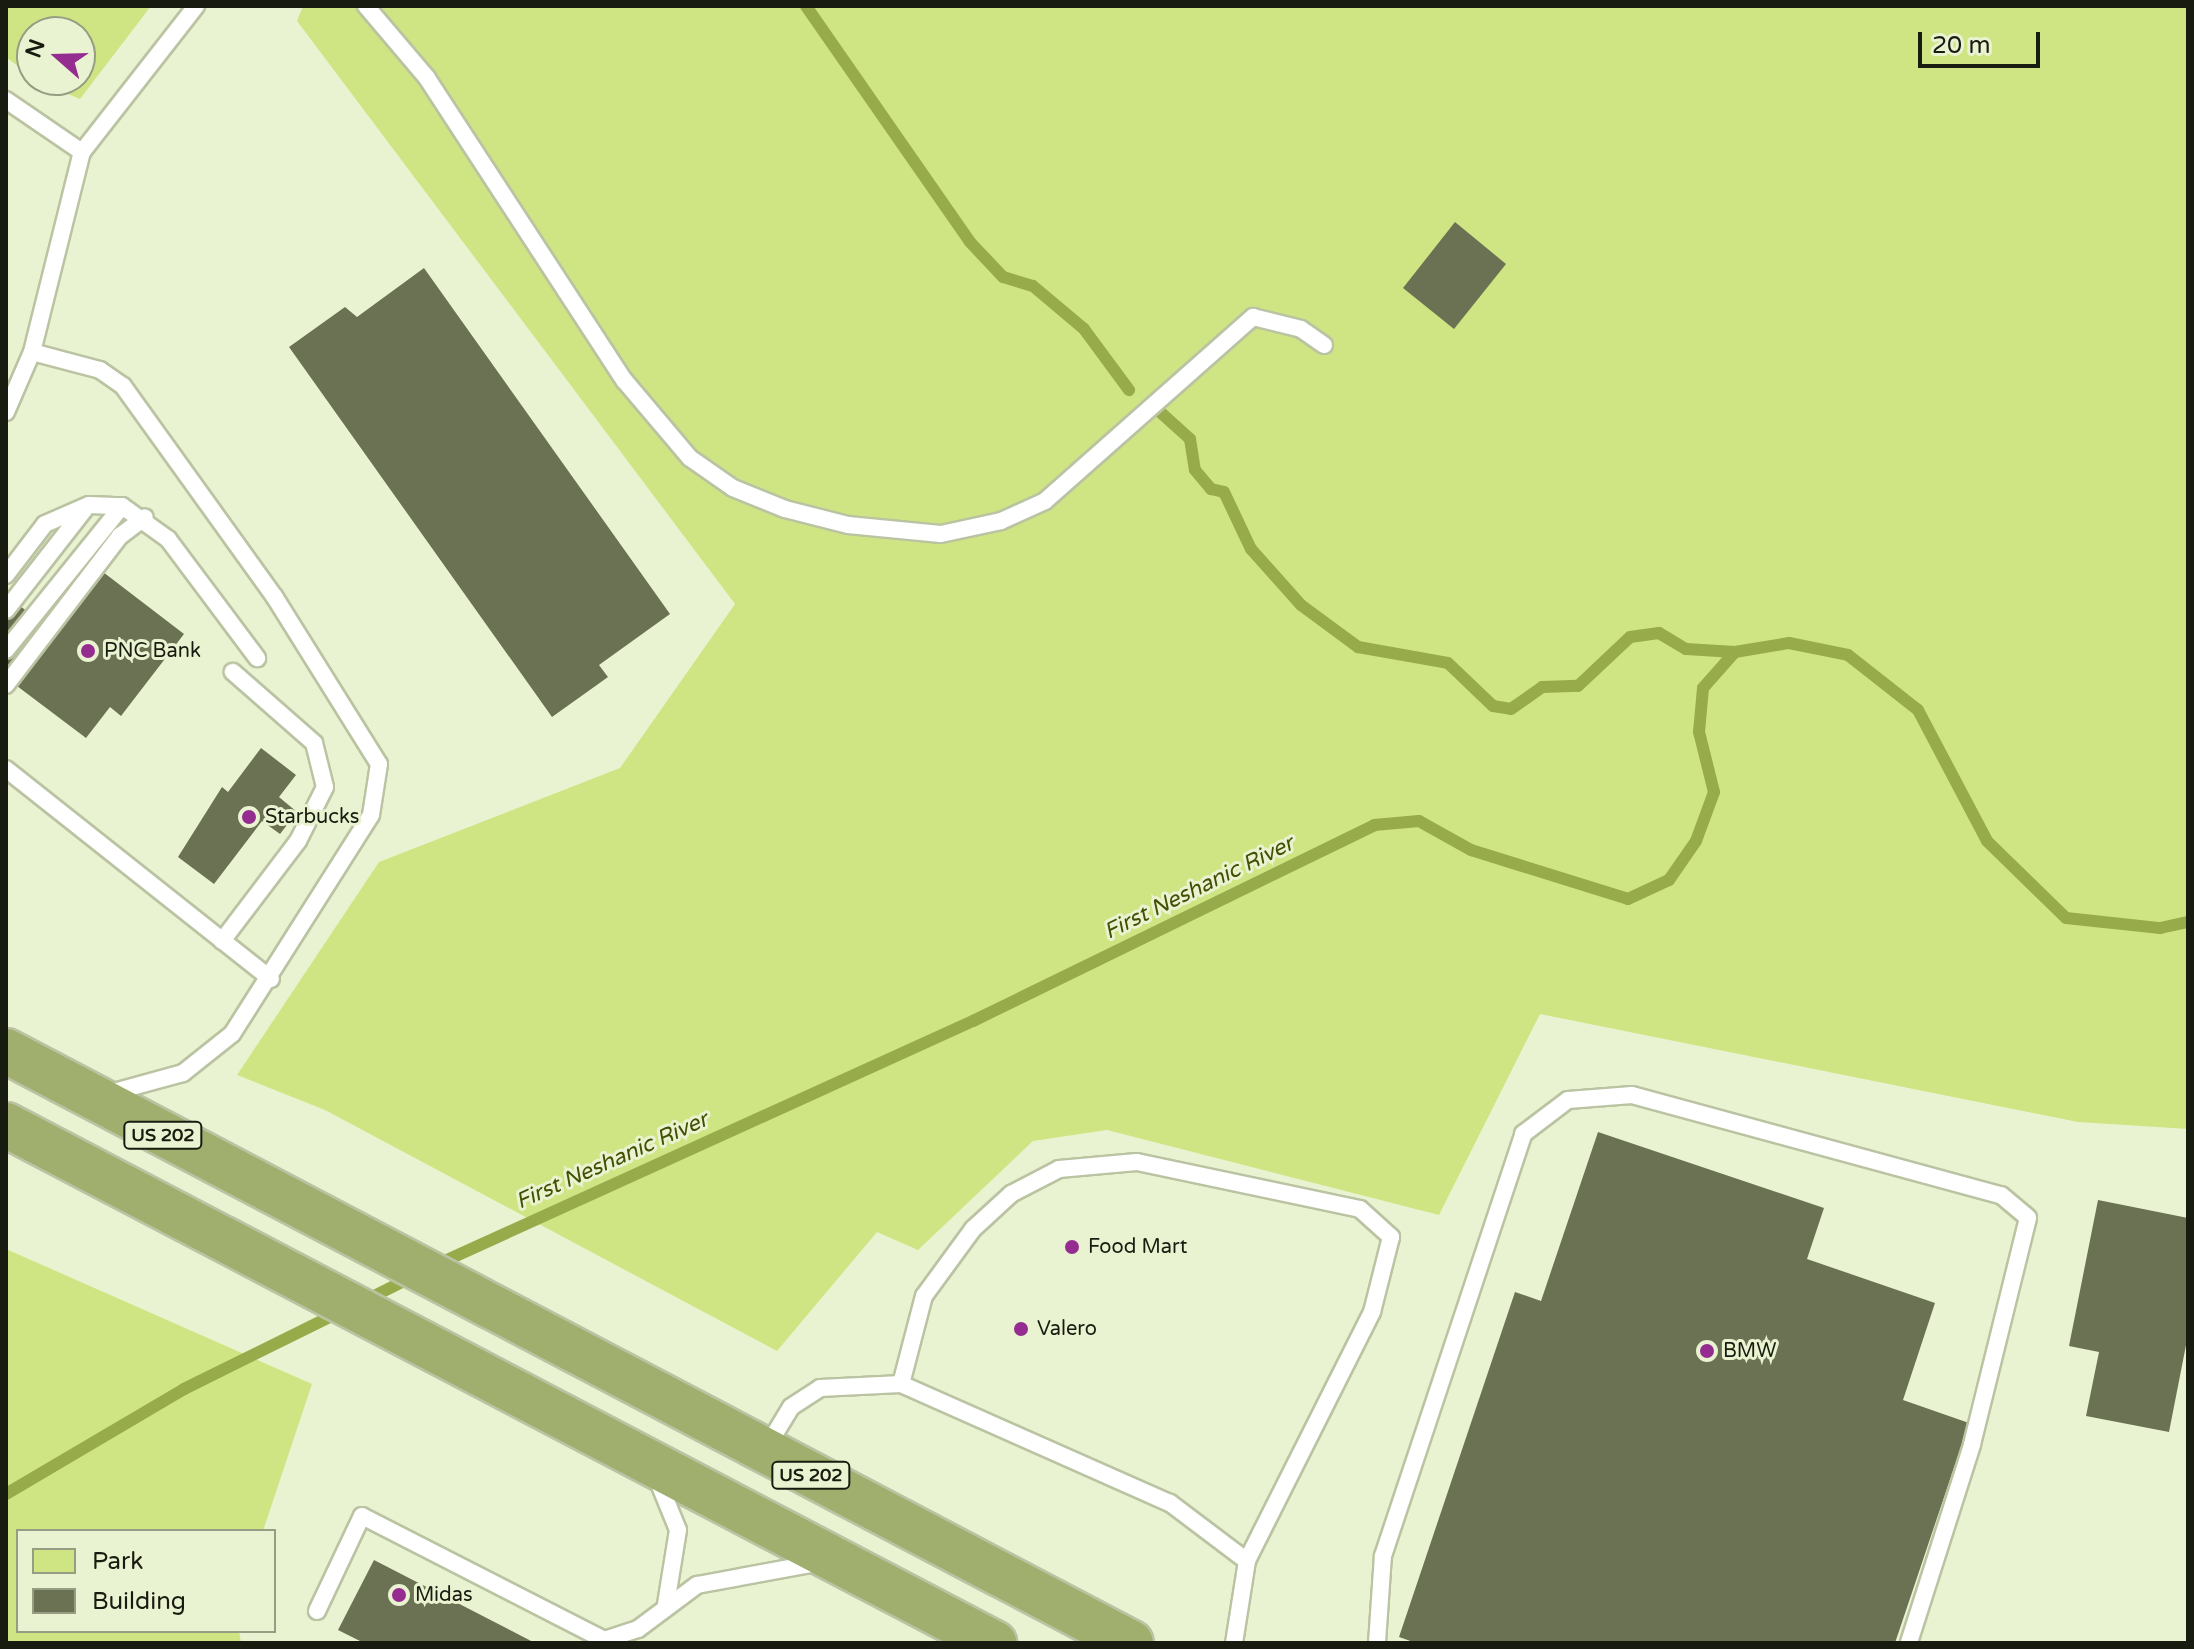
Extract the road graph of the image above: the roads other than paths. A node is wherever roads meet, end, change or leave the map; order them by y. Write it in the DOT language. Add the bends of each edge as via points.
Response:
graph roads {
  1 [pos="196,6"];
  2 [pos="366,6"];
  3 [pos="6,100"];
  4 [pos="82,152"];
  5 [pos="1324,345"];
  6 [pos="32,352"];
  7 [pos="6,412"];
  8 [pos="89,505"];
  9 [pos="122,506"];
  10 [pos="145,517"];
  11 [pos="6,575"];
  12 [pos="6,610"];
  13 [pos="6,650"];
  14 [pos="257,658"];
  15 [pos="233,672"];
  16 [pos="6,685"];
  17 [pos="6,769"];
  18 [pos="222,941"];
  19 [pos="271,979"];
  20 [pos="6,1051"];
  21 [pos="89,1096"];
  22 [pos="6,1125"];
  23 [pos="901,1384"];
  24 [pos="765,1451"];
  25 [pos="654,1469"];
  26 [pos="1247,1561"];
  27 [pos="839,1562"];
  28 [pos="666,1604"];
  29 [pos="317,1611"];
  30 [pos="994,1643"];
  31 [pos="1131,1643"];
  32 [pos="1234,1643"];
  33 [pos="1377,1643"];
  34 [pos="1909,1643"];
  1 -- 4 [label="lane"];
  2 -- 5 [label="lane" via="427,78 624,380 690,458 733,488 785,509 848,525 941,534 1001,521 1045,501 1253,317 1301,329"];
  3 -- 4 [label="lane"];
  4 -- 6 [label="lane"];
  6 -- 7 [label="lane"];
  6 -- 19 [label="lane" via="100,370 123,386 375,748 371,815"];
  8 -- 9 [label="lane"];
  8 -- 11 [label="lane" via="45,524"];
  8 -- 12 [label="lane"];
  9 -- 10 [label="lane"];
  9 -- 13 [label="lane"];
  10 -- 14 [label="lane"];
  10 -- 16 [label="lane" via="120,536"];
  15 -- 18 [label="lane" via="314,743 325,787 298,841"];
  17 -- 18 [label="lane"];
  18 -- 19 [label="lane"];
  19 -- 21 [label="lane" via="232,1034 183,1073"];
  20 -- 21 [label="highway, US 202"];
  21 -- 24 [label="highway, US 202"];
  22 -- 25 [label="highway"];
  23 -- 24 [label="lane" via="820,1388 791,1407"];
  23 -- 26 [label="lane" via="1170,1503"];
  23 -- 26 [label="lane" via="924,1296 973,1229 1011,1194 1059,1169 1137,1162 1360,1209 1391,1237 1372,1312"];
  24 -- 31 [label="highway, US 202"];
  25 -- 27 [label="highway"];
  25 -- 28 [label="lane" via="678,1530"];
  26 -- 32 [label="lane"];
  27 -- 28 [label="lane" via="744,1571 697,1585"];
  27 -- 30 [label="highway"];
  28 -- 29 [label="lane" via="638,1629 604,1640 362,1516"];
  33 -- 34 [label="lane" via="1383,1556 1523,1134 1568,1100 1632,1095 2001,1195 2028,1218 1972,1445"];
}
